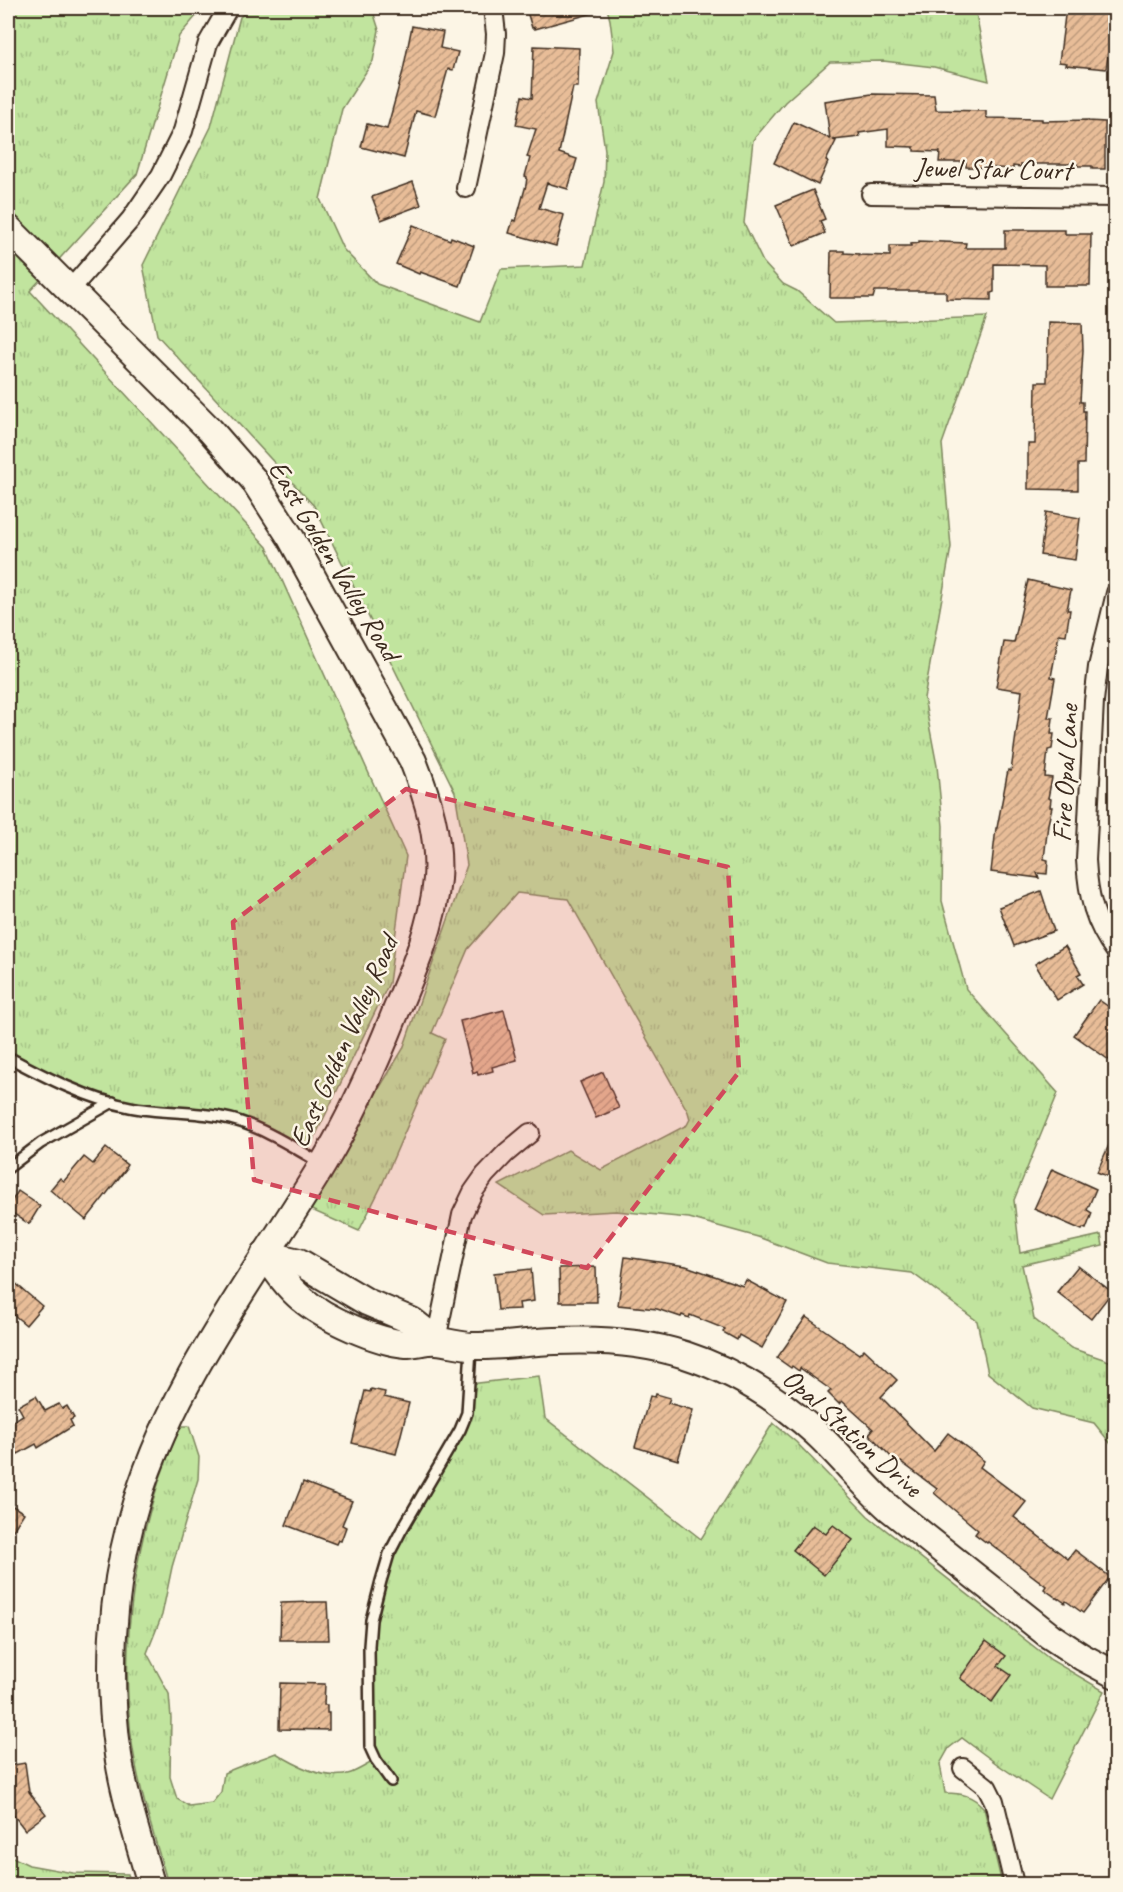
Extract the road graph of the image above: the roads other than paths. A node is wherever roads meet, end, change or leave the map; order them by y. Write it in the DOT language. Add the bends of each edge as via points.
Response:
graph roads {
  1 [pos="228,8"];
  2 [pos="493,8"];
  3 [pos="466,188"];
  4 [pos="871,194"];
  5 [pos="1116,197"];
  6 [pos="8,228"];
  7 [pos="69,291"];
  8 [pos="1116,593"];
  9 [pos="1116,952"];
  10 [pos="8,1057"];
  11 [pos="113,1102"];
  12 [pos="531,1133"];
  13 [pos="323,1164"];
  14 [pos="8,1168"];
  15 [pos="265,1254"];
  16 [pos="436,1340"];
  17 [pos="471,1346"];
  18 [pos="1116,1675"];
  19 [pos="963,1768"];
  20 [pos="391,1781"];
  21 [pos="151,1884"];
  22 [pos="1014,1884"];
  1 -- 7 [label="street" via="208,43 183,131 161,175 131,219"];
  2 -- 3 [label="street" via="495,53"];
  4 -- 5 [label="street, Jewel Star Court"];
  6 -- 7 [label="main road, East Golden Valley Road"];
  7 -- 13 [label="main road, East Golden Valley Road" via="210,430 254,479 376,692 424,788 438,859 433,908 412,974 373,1065"];
  8 -- 9 [label="street, Fire Opal Lane" via="1094,701 1086,860 1093,910"];
  10 -- 11 [label="lane" via="48,1078"];
  11 -- 13 [label="lane" via="222,1117 250,1126"];
  11 -- 14 [label="lane" via="41,1143"];
  12 -- 16 [label="street" via="485,1175 462,1215"];
  13 -- 15 [label="main road, East Golden Valley Road"];
  15 -- 16 [label="main road, Opal Station Drive" via="298,1262 367,1302 412,1321"];
  15 -- 21 [label="main road, East Golden Valley Road" via="218,1327 171,1413 142,1484 121,1565 112,1660 118,1755"];
  16 -- 17 [label="main road, Opal Station Drive"];
  17 -- 18 [label="main road, Opal Station Drive" via="618,1342 682,1354 737,1376 817,1434 889,1508 1041,1629"];
  17 -- 20 [label="lane" via="467,1413 389,1554 371,1620 370,1747"];
  19 -- 22 [label="street" via="987,1787 994,1801"];
}
